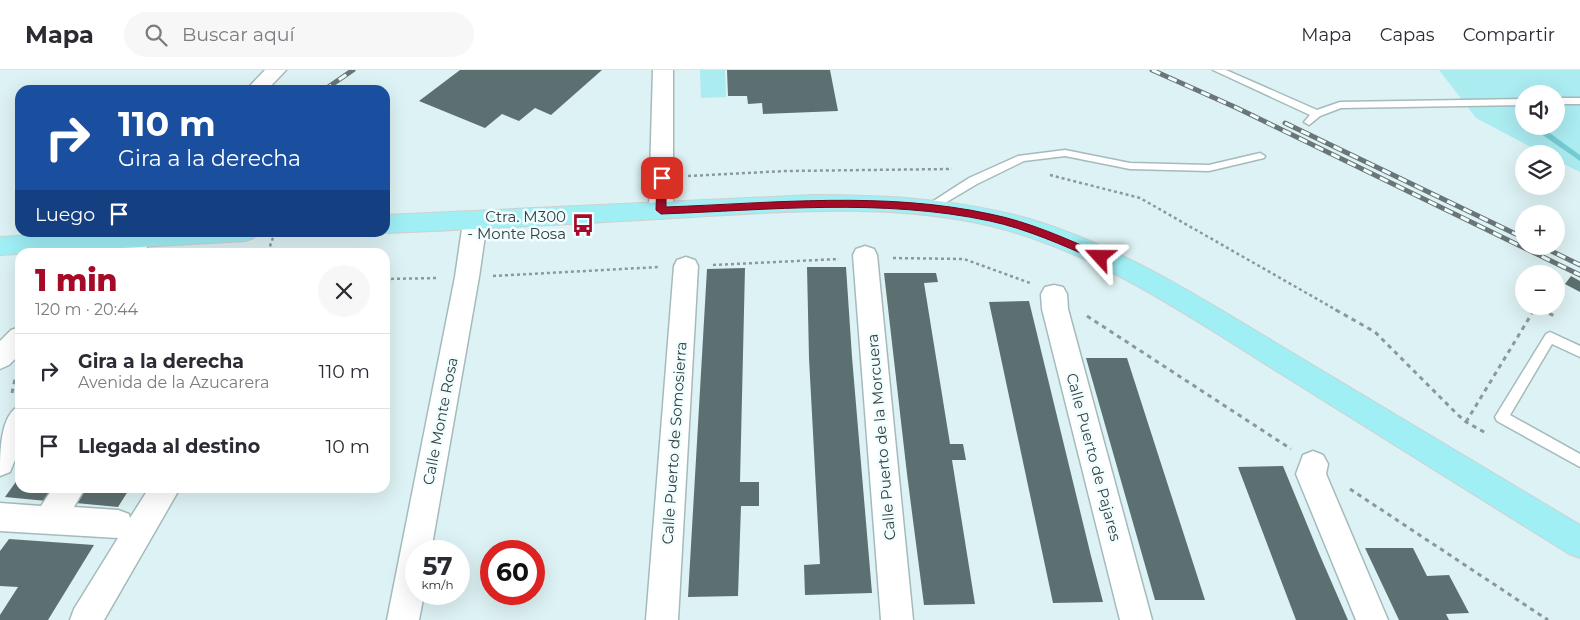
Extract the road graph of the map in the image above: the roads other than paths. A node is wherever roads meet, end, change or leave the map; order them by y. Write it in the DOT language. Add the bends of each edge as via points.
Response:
graph roads {
  1 [pos="276,70"];
  2 [pos="663,70"];
  3 [pos="1218,70"];
  4 [pos="261,85"];
  5 [pos="1580,101"];
  6 [pos="1515,102"];
  7 [pos="1565,102"];
  8 [pos="1317,114"];
  9 [pos="1309,122"];
  10 [pos="1260,156"];
  11 [pos="929,207"];
  12 [pos="661,210"];
  13 [pos="474,222"];
  14 [pos="390,224"];
  15 [pos="203,237"];
  16 [pos="102,242"];
  17 [pos="137,245"];
  18 [pos="0,246"];
  19 [pos="865,256"];
  20 [pos="686,266"];
  21 [pos="1054,294"];
  22 [pos="15,350"];
  23 [pos="1580,352"];
  24 [pos="8,367"];
  25 [pos="15,416"];
  26 [pos="1580,461"];
  27 [pos="0,463"];
  28 [pos="1313,464"];
  29 [pos="67,493"];
  30 [pos="162,493"];
  31 [pos="0,516"];
  32 [pos="48,520"];
  33 [pos="118,524"];
  34 [pos="1580,543"];
  35 [pos="86,620"];
  36 [pos="402,620"];
  37 [pos="662,620"];
  38 [pos="897,620"];
  39 [pos="1136,620"];
  40 [pos="1372,620"];
  1 -- 4 [label="street"];
  2 -- 12 [label="street"];
  3 -- 8 [label="lane"];
  5 -- 7 [label="lane"];
  6 -- 8 [label="lane" via="1340,105"];
  8 -- 9 [label="lane"];
  10 -- 11 [label="lane" via="1210,168 1130,166 1065,153 1022,158"];
  11 -- 12 [label="main road" via="854,203"];
  11 -- 34 [label="main road" via="991,217 1033,229 1113,263 1244,338"];
  12 -- 13 [label="main road"];
  13 -- 14 [label="main road"];
  13 -- 36 [label="street, Calle Monte Rosa" via="467,277"];
  15 -- 17 [label="main road"];
  16 -- 17 [label="main road"];
  16 -- 18 [label="main road"];
  19 -- 38 [label="street, Calle Puerto de la Morcuera"];
  20 -- 37 [label="street, Calle Puerto de Somosierra"];
  21 -- 39 [label="street, Calle Puerto de Pajares" via="1055,309"];
  22 -- 24 [label="street"];
  23 -- 26 [label="lane" via="1550,337 1502,417"];
  25 -- 27 [label="street"];
  28 -- 40 [label="street" via="1311,474"];
  29 -- 32 [label="street"];
  30 -- 35 [label="street"];
  31 -- 32 [label="street"];
  32 -- 33 [label="street"];
}
